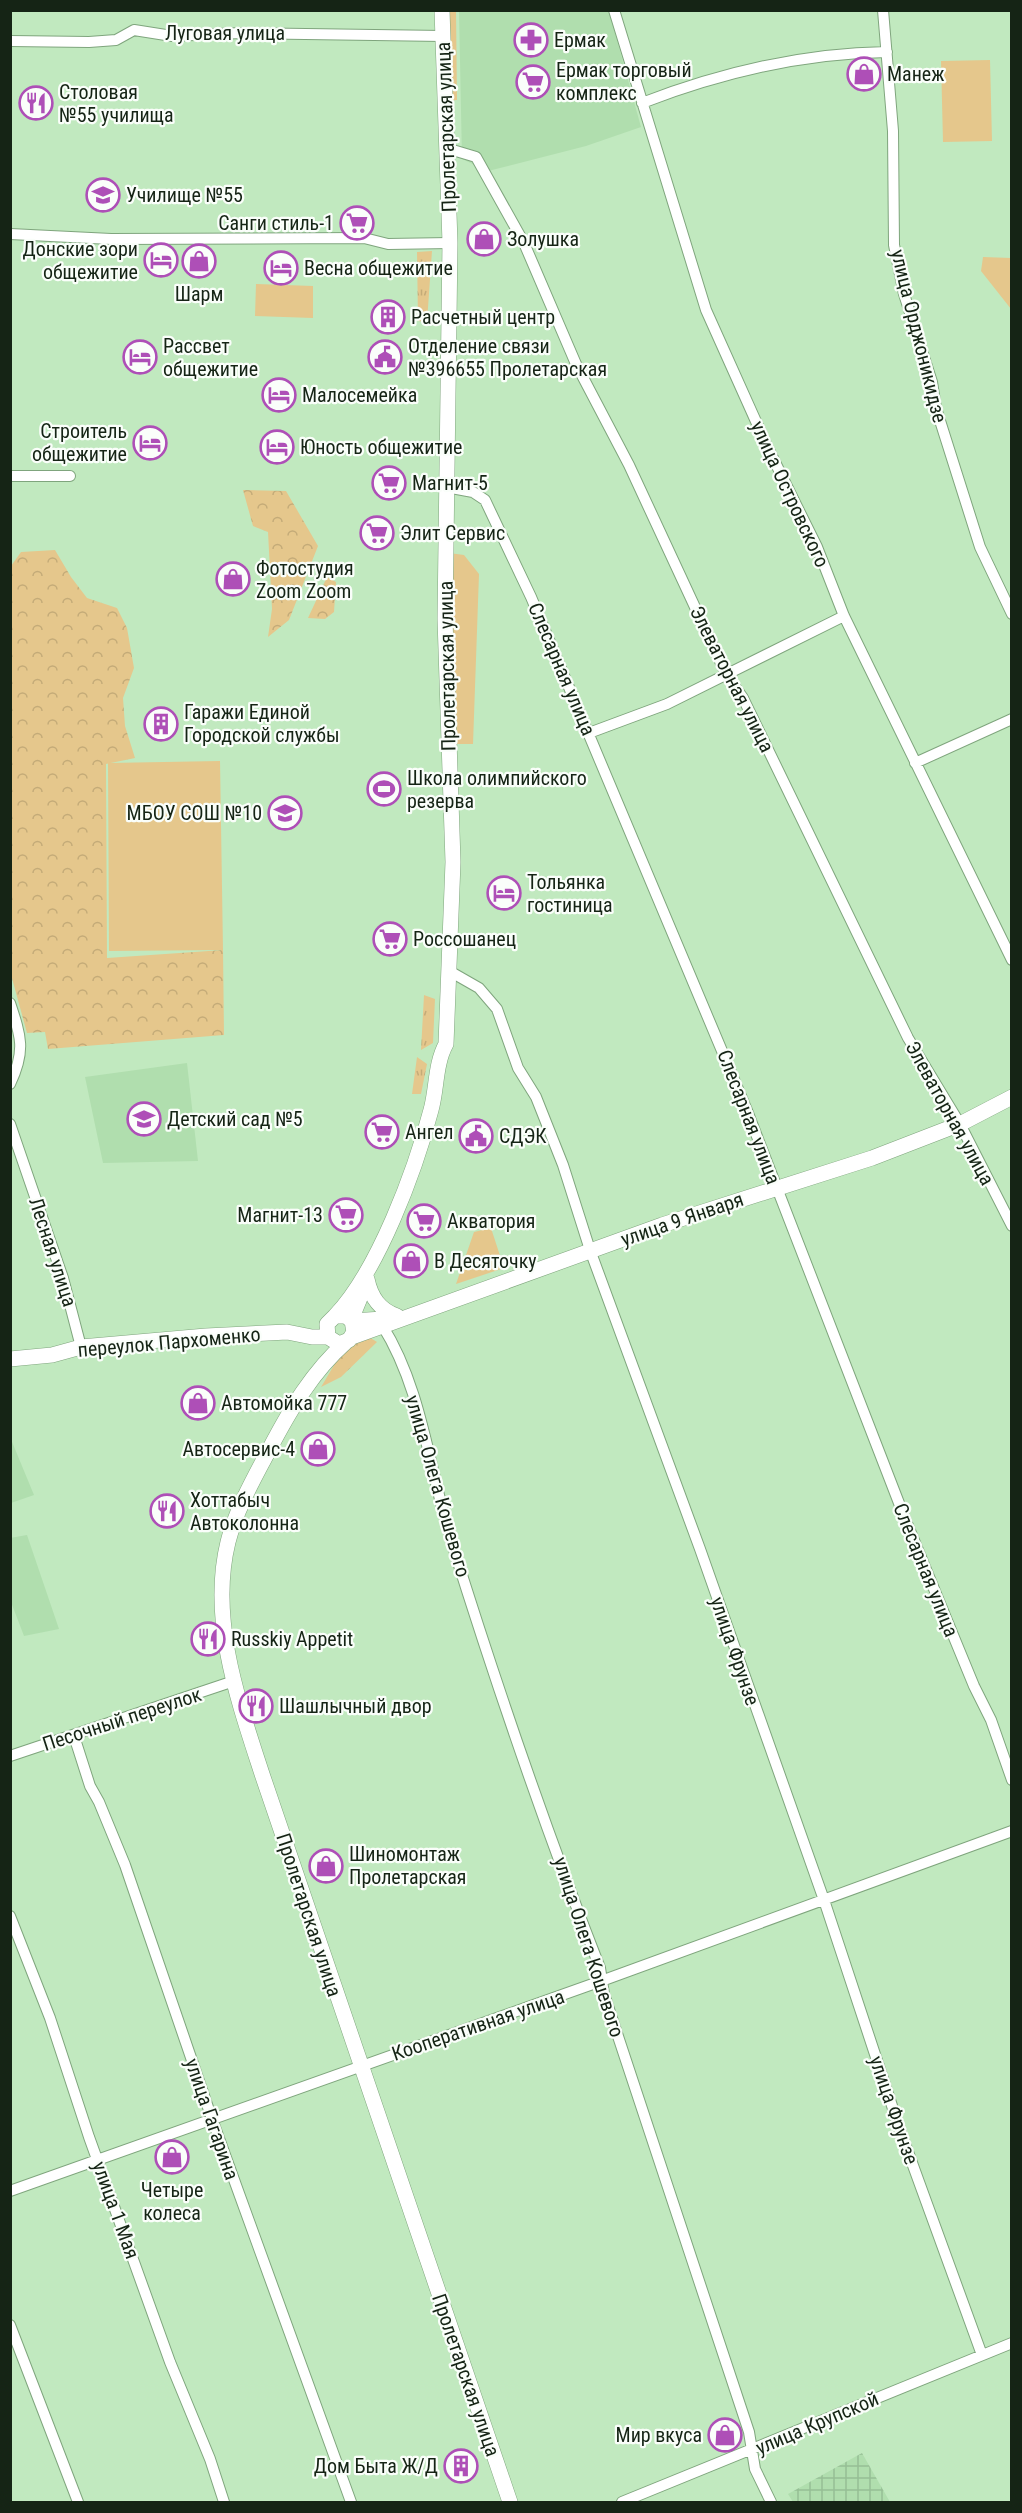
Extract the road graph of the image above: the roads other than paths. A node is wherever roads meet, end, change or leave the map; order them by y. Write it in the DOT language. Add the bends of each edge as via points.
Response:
graph roads {
  1 [pos="442,10"];
  2 [pos="614,10"];
  3 [pos="884,10"];
  4 [pos="443,36"];
  5 [pos="10,41"];
  6 [pos="886,52"];
  7 [pos="642,103"];
  8 [pos="446,148"];
  9 [pos="10,234"];
  10 [pos="450,243"];
  11 [pos="10,476"];
  12 [pos="70,476"];
  13 [pos="446,487"];
  14 [pos="1011,614"];
  15 [pos="844,616"];
  16 [pos="726,674"];
  17 [pos="1011,719"];
  18 [pos="589,733"];
  19 [pos="915,763"];
  20 [pos="1011,960"];
  21 [pos="451,972"];
  22 [pos="10,1003"];
  23 [pos="10,1084"];
  24 [pos="1011,1097"];
  25 [pos="10,1124"];
  26 [pos="960,1124"];
  27 [pos="776,1187"];
  28 [pos="1011,1226"];
  29 [pos="590,1250"];
  30 [pos="372,1263"];
  31 [pos="367,1279"];
  32 [pos="403,1315"];
  33 [pos="332,1318"];
  34 [pos="351,1320"];
  35 [pos="382,1324"];
  36 [pos="287,1332"];
  37 [pos="328,1337"];
  38 [pos="349,1340"];
  39 [pos="81,1347"];
  40 [pos="10,1359"];
  41 [pos="312,1376"];
  42 [pos="234,1681"];
  43 [pos="74,1736"];
  44 [pos="10,1756"];
  45 [pos="1011,1780"];
  46 [pos="1011,1831"];
  47 [pos="824,1900"];
  48 [pos="10,1916"];
  49 [pos="603,1980"];
  50 [pos="359,2066"];
  51 [pos="212,2119"];
  52 [pos="98,2161"];
  53 [pos="10,2191"];
  54 [pos="10,2325"];
  55 [pos="1011,2343"];
  56 [pos="982,2355"];
  57 [pos="750,2452"];
  58 [pos="78,2502"];
  59 [pos="224,2502"];
  60 [pos="351,2502"];
  61 [pos="510,2502"];
  62 [pos="622,2502"];
  63 [pos="771,2502"];
  1 -- 4 [label="main road, Пролетарская улица"];
  2 -- 7 [label="street, улица Островского"];
  3 -- 6 [label="street, улица Орджоникидзе"];
  4 -- 5 [label="street, Луговая улица" via="172,36 134,30 116,40"];
  4 -- 8 [label="main road, Пролетарская улица"];
  6 -- 7 [label="street" via="779,61 687,86"];
  6 -- 14 [label="street, улица Орджоникидзе" via="893,131 894,245 904,294 980,547"];
  7 -- 15 [label="street, улица Островского" via="706,309 817,547"];
  8 -- 10 [label="main road, Пролетарская улица"];
  8 -- 16 [label="street, Элеваторная улица" via="476,157 524,243 567,345 629,465"];
  9 -- 10 [label="street" via="111,239 364,238 388,244"];
  10 -- 13 [label="main road, Пролетарская улица"];
  11 -- 12 [label="street"];
  13 -- 18 [label="street, Слесарная улица" via="473,492 485,500"];
  13 -- 21 [label="main road, Пролетарская улица" via="445,619 453,862"];
  15 -- 16 [label="street"];
  15 -- 19 [label="street, улица Островского"];
  16 -- 18 [label="street" via="634,719"];
  16 -- 26 [label="street, Элеваторная улица" via="743,698 908,1038"];
  17 -- 19 [label="street"];
  18 -- 27 [label="street, Слесарная улица" via="738,1086"];
  19 -- 20 [label="street, улица Островского"];
  21 -- 29 [label="street, улица Фрунзе" via="478,987 497,1009 518,1068 536,1097 563,1165"];
  21 -- 30 [label="main road, Пролетарская улица" via="446,1044 441,1053 432,1110"];
  22 -- 23 [label="street" via="21,1036 22,1054"];
  24 -- 26 [label="main road, улица 9 Января"];
  25 -- 39 [label="street, Лесная улица" via="63,1278"];
  26 -- 27 [label="main road, улица 9 Января" via="872,1158"];
  26 -- 28 [label="street, Элеваторная улица"];
  27 -- 29 [label="main road, улица 9 Января"];
  27 -- 45 [label="street, Слесарная улица" via="903,1516 991,1720"];
  29 -- 32 [label="main road, улица 9 Января"];
  29 -- 47 [label="street, улица Фрунзе"];
  30 -- 31 [label="main road"];
  30 -- 33 [label="main road, Пролетарская улица"];
  31 -- 32 [label="main road" via="377,1304 386,1312"];
  31 -- 34 [label="main road"];
  32 -- 34 [label="main road"];
  32 -- 35 [label="main road, улица 9 Января"];
  33 -- 34 [label="main road" via="340,1315"];
  33 -- 36 [label="main road"];
  33 -- 37 [label="main road" via="326,1328"];
  34 -- 38 [label="main road" via="354,1332"];
  35 -- 38 [label="main road, улица 9 Января"];
  35 -- 49 [label="street, улица Олега Кошевого" via="412,1391 450,1539"];
  36 -- 37 [label="main road, переулок Пархоменко"];
  36 -- 39 [label="main road, переулок Пархоменко"];
  37 -- 38 [label="main road" via="339,1344"];
  37 -- 41 [label="main road"];
  38 -- 41 [label="main road, Пролетарская улица"];
  39 -- 40 [label="main road, переулок Пархоменко" via="52,1355"];
  41 -- 42 [label="main road, Пролетарская улица" via="254,1479 229,1539 222,1573 221,1610"];
  42 -- 43 [label="street, Песочный переулок"];
  42 -- 50 [label="main road, Пролетарская улица"];
  43 -- 44 [label="street, Песочный переулок"];
  43 -- 51 [label="street, улица Гагарина" via="90,1786 125,1865"];
  46 -- 47 [label="street, Кооперативная улица"];
  47 -- 49 [label="street, Кооперативная улица"];
  47 -- 56 [label="street, улица Фрунзе" via="899,2127"];
  48 -- 52 [label="street, улица 1 Мая" via="50,2018"];
  49 -- 50 [label="street, Кооперативная улица"];
  49 -- 57 [label="street, улица Олега Кошевого" via="604,1994 749,2432"];
  50 -- 51 [label="street, Кооперативная улица"];
  50 -- 61 [label="main road, Пролетарская улица"];
  51 -- 52 [label="street, Кооперативная улица"];
  51 -- 60 [label="street, улица Гагарина"];
  52 -- 53 [label="street, Кооперативная улица"];
  52 -- 59 [label="street, улица 1 Мая"];
  54 -- 58 [label="street"];
  55 -- 56 [label="street, улица Крупской"];
  56 -- 57 [label="street, улица Крупской"];
  57 -- 62 [label="street, улица Крупской"];
  57 -- 63 [label="street, улица Олега Кошевого"];
}
